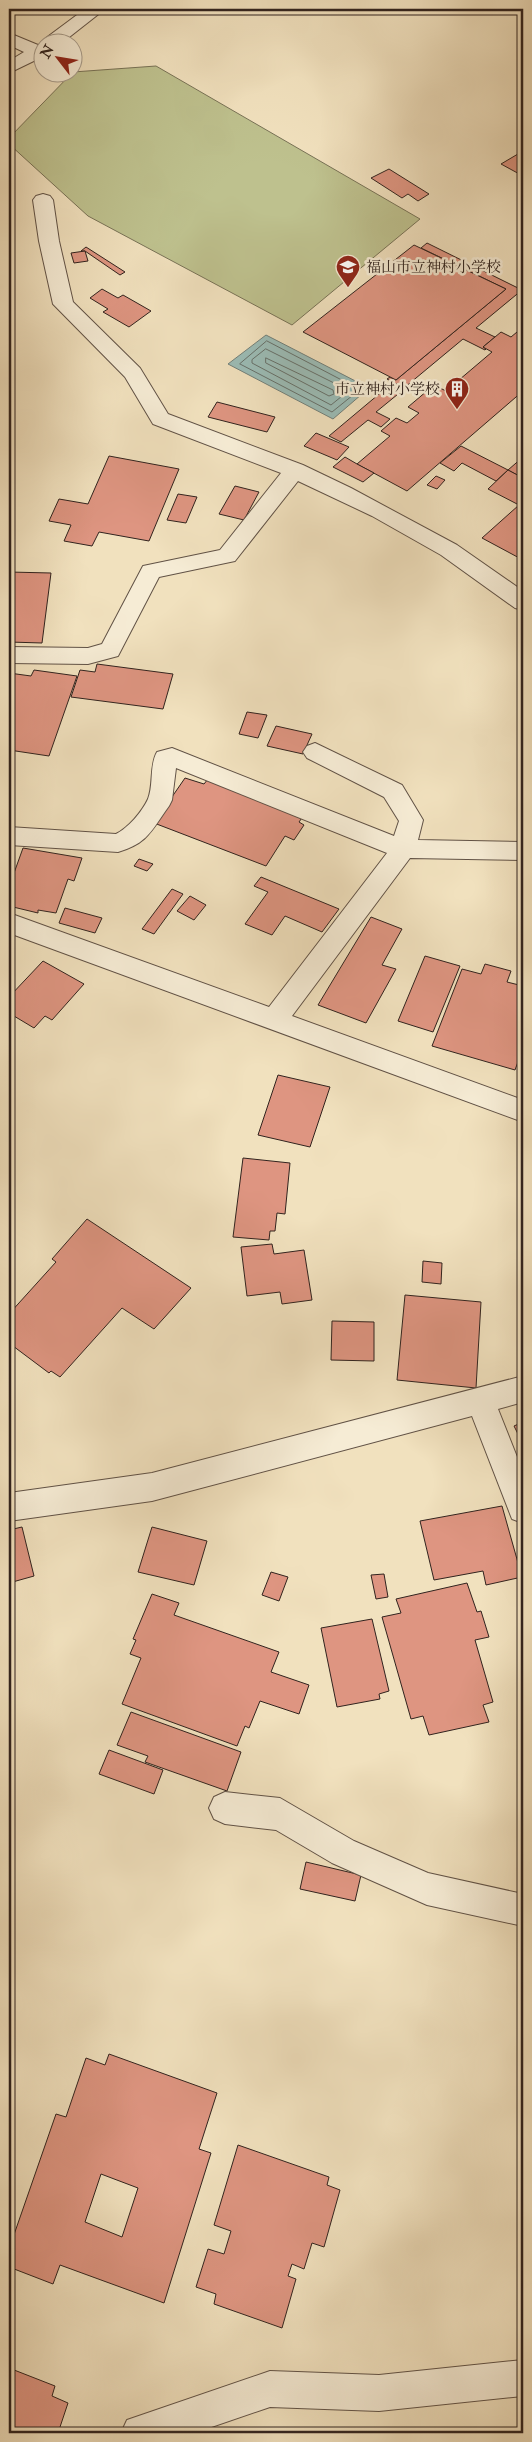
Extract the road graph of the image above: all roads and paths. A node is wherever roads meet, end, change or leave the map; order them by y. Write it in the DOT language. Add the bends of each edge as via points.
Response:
graph roads {
  1 [pos="96,9"];
  2 [pos="65,32"];
  3 [pos="9,38"];
  4 [pos="32,45"];
  5 [pos="32,55"];
  6 [pos="9,68"];
  7 [pos="44,200"];
  8 [pos="295,470"];
  9 [pos="523,602"];
  10 [pos="9,655"];
  11 [pos="315,752"];
  12 [pos="9,836"];
  13 [pos="403,849"];
  14 [pos="523,851"];
  15 [pos="9,923"];
  16 [pos="274,1020"];
  17 [pos="523,1110"];
  18 [pos="523,1389"];
  19 [pos="480,1400"];
  20 [pos="9,1507"];
  21 [pos="523,1509"];
  22 [pos="225,1808"];
  23 [pos="523,1910"];
  24 [pos="523,2378"];
  25 [pos="140,2433"];
  1 -- 2 [label="street"];
  3 -- 4 [label="street"];
  5 -- 6 [label="street"];
  7 -- 8 [label="street" via="63,304 133,373 160,419"];
  8 -- 9 [label="street" via="450,550"];
  8 -- 10 [label="street" via="226,556 151,571 110,650 88,656"];
  11 -- 13 [label="street" via="393,791 411,820"];
  12 -- 13 [label="street" via="118,843 134,836 160,800 165,758 172,757"];
  13 -- 14 [label="street"];
  13 -- 16 [label="street"];
  15 -- 16 [label="street"];
  16 -- 17 [label="street"];
  18 -- 19 [label="street"];
  19 -- 20 [label="street" via="152,1487"];
  19 -- 21 [label="street"];
  22 -- 23 [label="street" via="280,1814 343,1852 427,1889"];
  24 -- 25 [label="street" via="380,2393 270,2389"];
}
